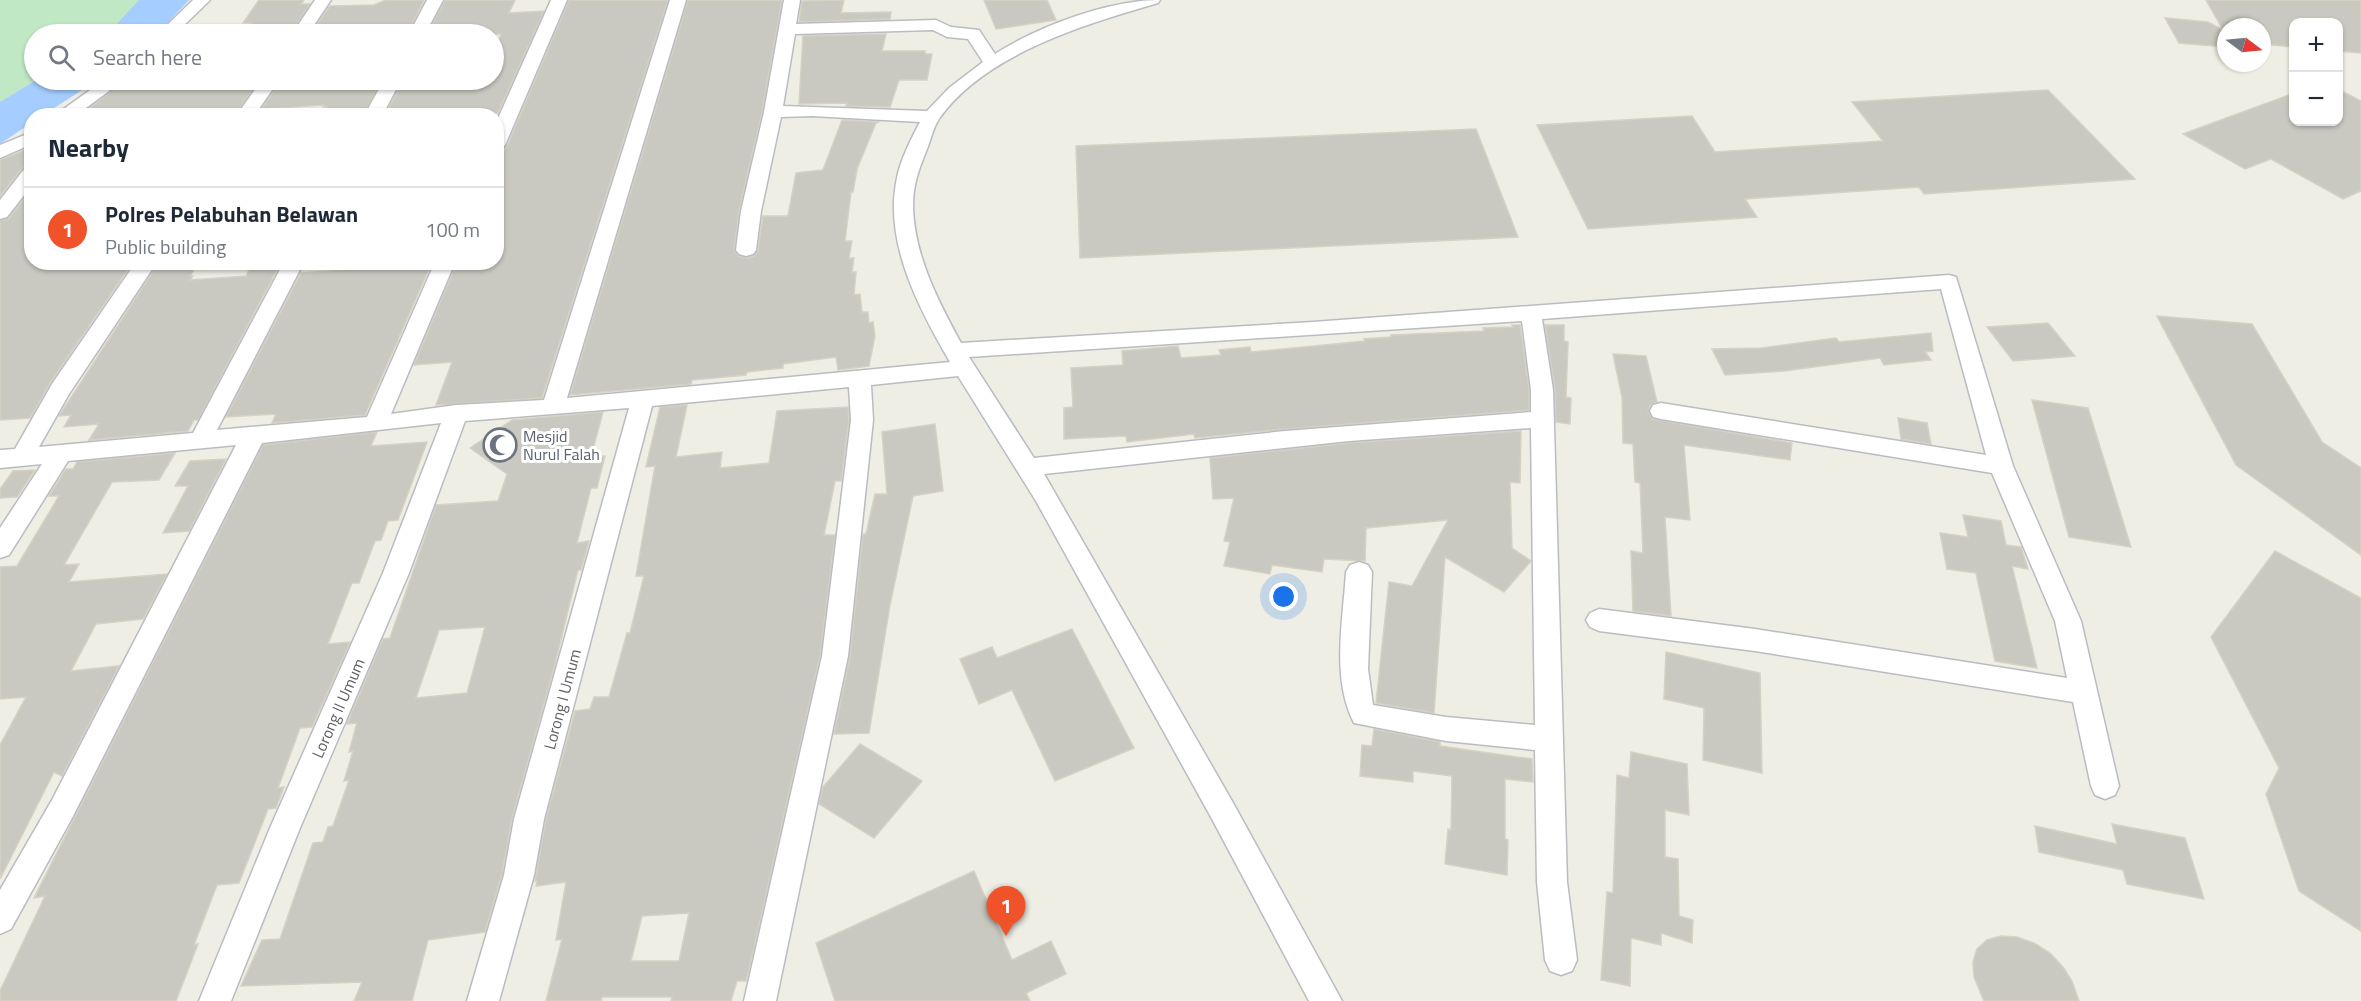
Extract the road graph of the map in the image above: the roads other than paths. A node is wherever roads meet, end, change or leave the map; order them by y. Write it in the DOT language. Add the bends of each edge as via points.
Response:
graph roads {
  1 [pos="202,0"];
  2 [pos="323,0"];
  3 [pos="435,0"];
  4 [pos="559,0"];
  5 [pos="678,0"];
  6 [pos="792,0"];
  7 [pos="1152,0"];
  8 [pos="177,24"];
  9 [pos="307,24"];
  10 [pos="422,24"];
  11 [pos="787,29"];
  12 [pos="992,62"];
  13 [pos="101,90"];
  14 [pos="263,90"];
  15 [pos="387,90"];
  16 [pos="75,108"];
  17 [pos="251,108"];
  18 [pos="377,108"];
  19 [pos="773,112"];
  20 [pos="931,117"];
  21 [pos="504,126"];
  22 [pos="24,141"];
  23 [pos="0,152"];
  24 [pos="24,182"];
  25 [pos="0,213"];
  26 [pos="746,250"];
  27 [pos="142,270"];
  28 [pos="290,270"];
  29 [pos="442,270"];
  30 [pos="1531,313"];
  31 [pos="961,359"];
  32 [pos="860,378"];
  33 [pos="643,397"];
  34 [pos="554,407"];
  35 [pos="1661,411"];
  36 [pos="456,413"];
  37 [pos="1542,419"];
  38 [pos="375,424"];
  39 [pos="256,434"];
  40 [pos="201,440"];
  41 [pos="61,453"];
  42 [pos="11,458"];
  43 [pos="2001,466"];
  44 [pos="1028,467"];
  45 [pos="0,549"];
  46 [pos="1359,572"];
  47 [pos="1599,620"];
  48 [pos="2083,692"];
  49 [pos="1550,739"];
  50 [pos="2105,786"];
  51 [pos="0,919"];
  52 [pos="1561,960"];
  53 [pos="215,1001"];
  54 [pos="483,1001"];
  55 [pos="760,1001"];
  56 [pos="1326,1001"];
  1 -- 8 [label="street"];
  2 -- 9 [label="street"];
  3 -- 10 [label="street"];
  4 -- 21 [label="street"];
  5 -- 34 [label="street"];
  6 -- 11 [label="street"];
  7 -- 12 [label="street" via="1092,16"];
  11 -- 12 [label="street" via="936,25 947,32 973,34"];
  11 -- 19 [label="street"];
  12 -- 20 [label="street"];
  13 -- 16 [label="street"];
  14 -- 17 [label="street"];
  15 -- 18 [label="street"];
  19 -- 20 [label="street"];
  19 -- 26 [label="street"];
  20 -- 31 [label="street" via="906,177 905,231 926,294"];
  22 -- 23 [label="street"];
  24 -- 25 [label="street"];
  27 -- 42 [label="street"];
  28 -- 40 [label="street"];
  29 -- 38 [label="street"];
  30 -- 31 [label="street"];
  30 -- 37 [label="street"];
  30 -- 43 [label="street" via="1949,282"];
  31 -- 32 [label="street"];
  31 -- 44 [label="street"];
  32 -- 33 [label="street"];
  32 -- 55 [label="street" via="862,420 835,657"];
  33 -- 34 [label="street"];
  33 -- 54 [label="street, Lorong I Umum"];
  34 -- 36 [label="street"];
  35 -- 43 [label="street"];
  36 -- 38 [label="street"];
  36 -- 53 [label="street, Lorong II Umum" via="396,573"];
  37 -- 44 [label="street" via="1422,425 1236,442"];
  37 -- 49 [label="street"];
  38 -- 39 [label="street"];
  39 -- 40 [label="street"];
  39 -- 51 [label="street" via="62,809"];
  40 -- 41 [label="street"];
  41 -- 42 [label="street"];
  41 -- 45 [label="street"];
  43 -- 48 [label="street" via="2068,621"];
  44 -- 56 [label="street"];
  46 -- 49 [label="street" via="1354,667 1356,702 1364,715 1446,729"];
  47 -- 48 [label="street" via="1755,640"];
  48 -- 50 [label="street"];
  49 -- 52 [label="street" via="1552,882"];
}
